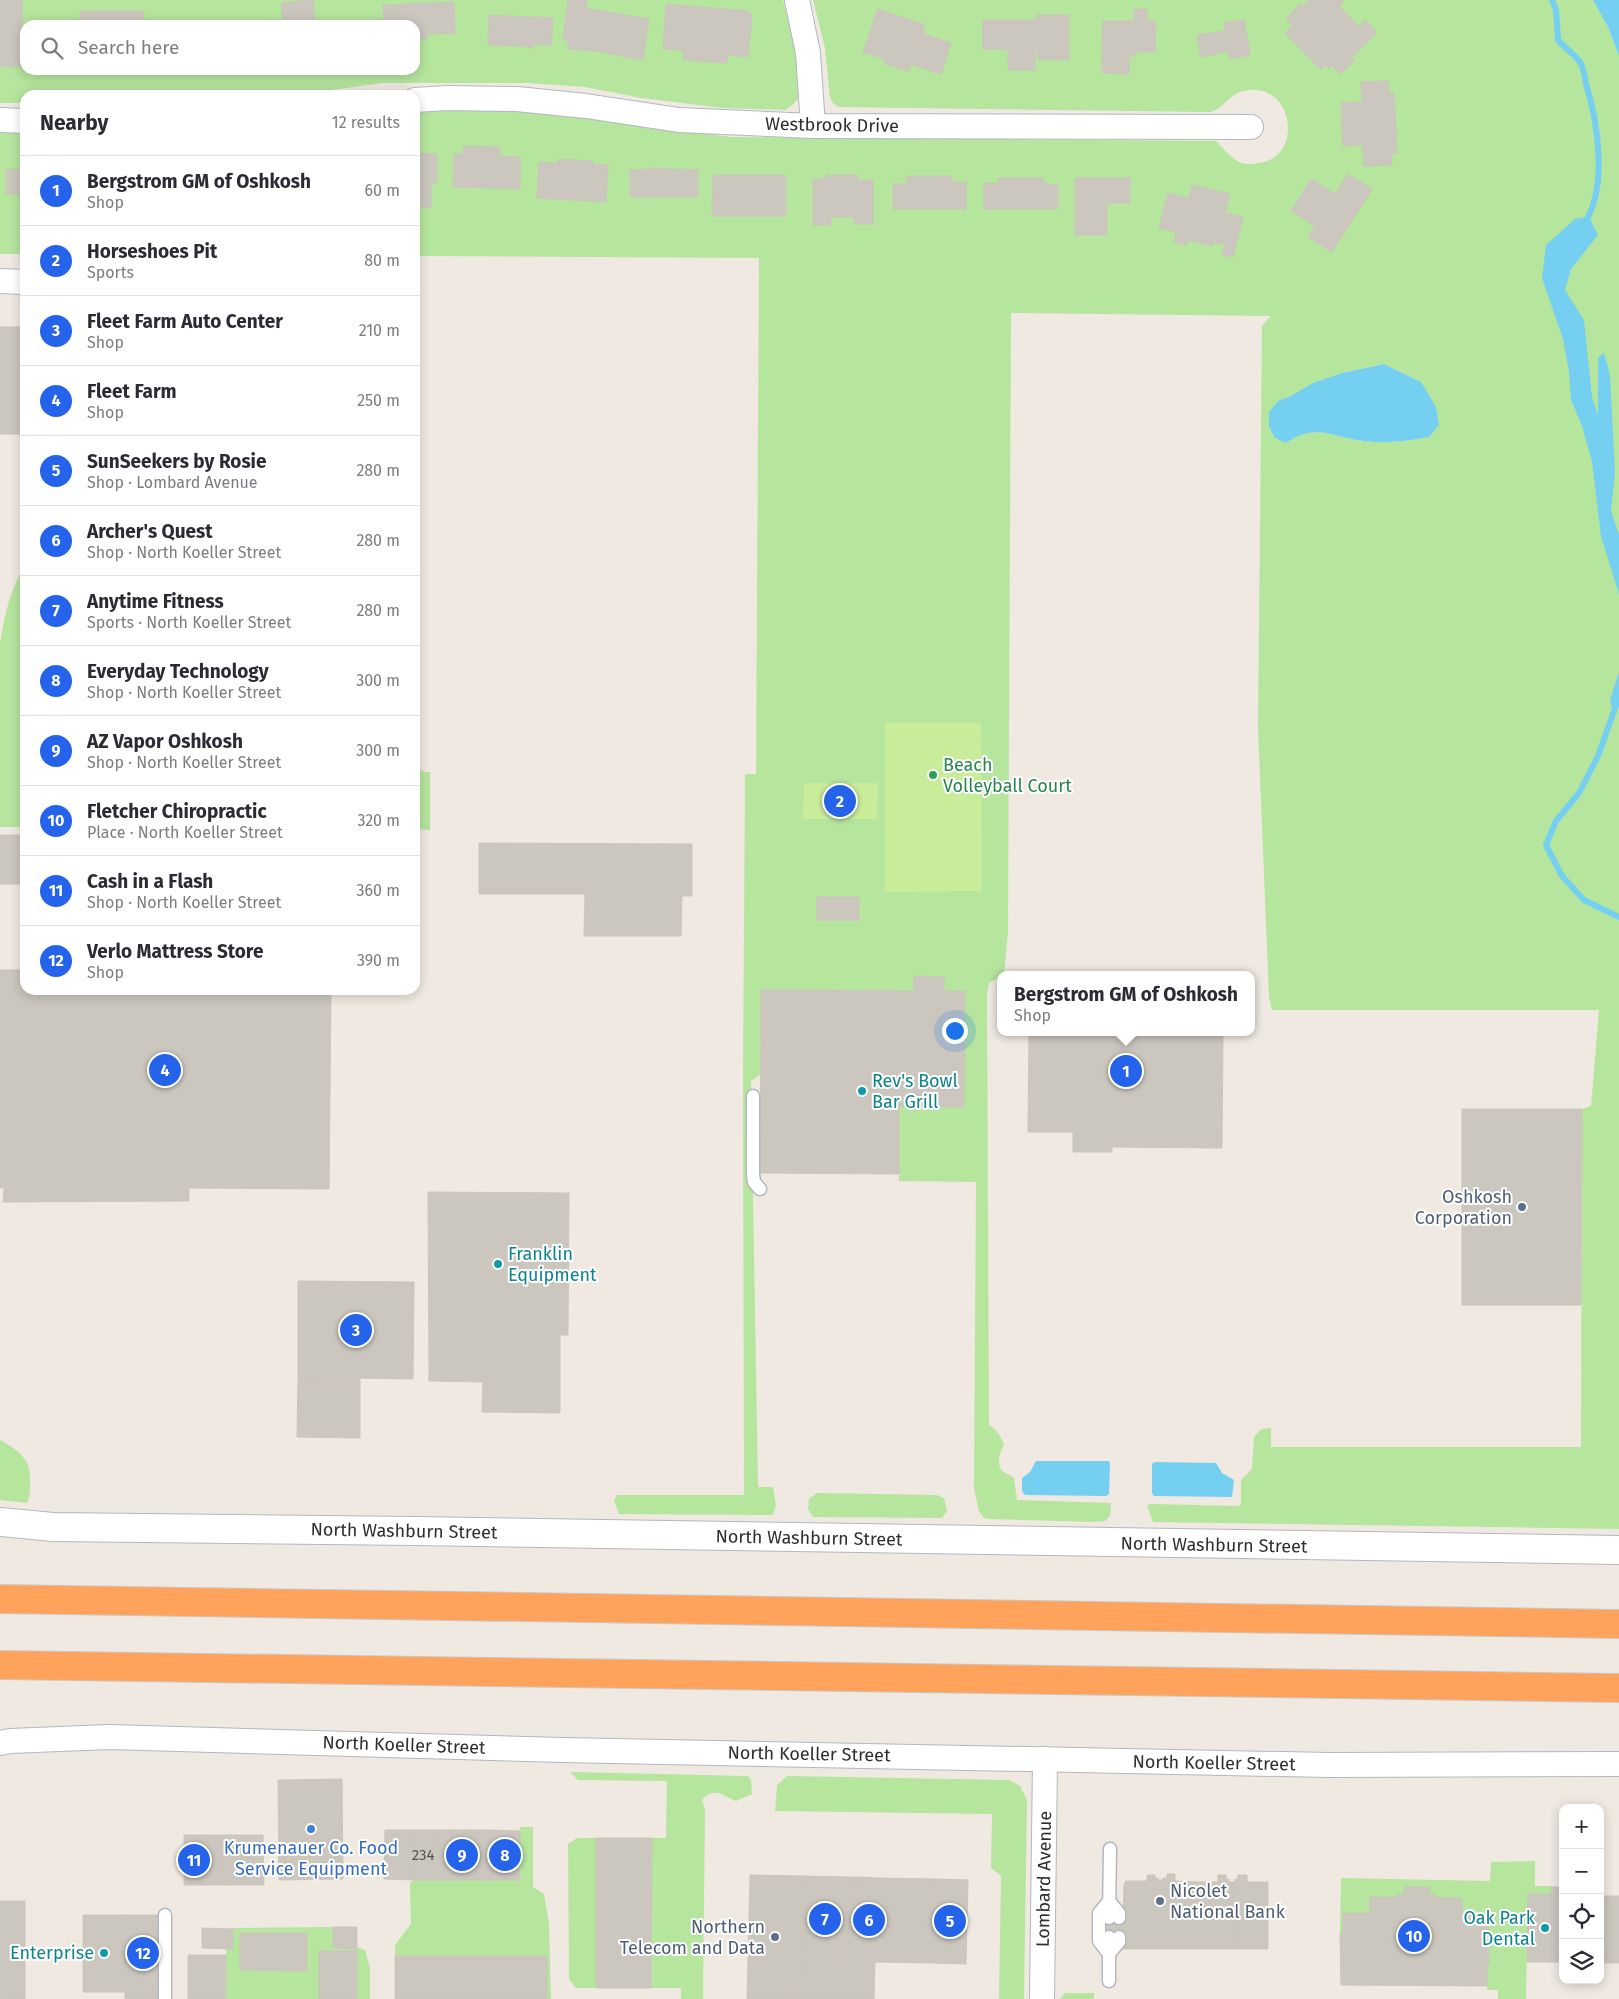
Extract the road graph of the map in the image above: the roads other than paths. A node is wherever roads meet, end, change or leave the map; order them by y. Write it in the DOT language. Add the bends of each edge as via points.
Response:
graph roads {
  1 [pos="796,0"];
  2 [pos="420,100"];
  3 [pos="0,120"];
  4 [pos="20,120"];
  5 [pos="813,126"];
  6 [pos="1252,126"];
  7 [pos="0,281"];
  8 [pos="20,282"];
  9 [pos="753,1096"];
  10 [pos="760,1189"];
  11 [pos="0,1522"];
  12 [pos="1619,1550"];
  13 [pos="0,1599"];
  14 [pos="1619,1624"];
  15 [pos="0,1665"];
  16 [pos="1619,1688"];
  17 [pos="0,1743"];
  18 [pos="1044,1759"];
  19 [pos="1619,1764"];
  20 [pos="1110,1850"];
  21 [pos="1109,1902"];
  22 [pos="166,1915"];
  23 [pos="1114,1918"];
  24 [pos="1114,1937"];
  25 [pos="1109,1954"];
  26 [pos="1109,1981"];
  27 [pos="165,1999"];
  28 [pos="1042,1999"];
  1 -- 5 [label="street" via="808,54"];
  2 -- 5 [label="street, Westbrook Drive" via="517,99 679,120"];
  3 -- 4 [label="street"];
  5 -- 6 [label="street, Westbrook Drive"];
  7 -- 8 [label="street"];
  9 -- 10 [label="lane" via="753,1174"];
  11 -- 12 [label="street, North Washburn Street" via="53,1528"];
  13 -- 14 [label="highway"];
  15 -- 16 [label="highway"];
  17 -- 18 [label="street, North Koeller Street" via="108,1737"];
  18 -- 19 [label="street, North Koeller Street" via="1329,1765"];
  18 -- 28 [label="street, Lombard Avenue"];
  20 -- 21 [label="lane"];
  21 -- 23 [label="lane"];
  21 -- 25 [label="lane" via="1099,1913 1099,1941"];
  22 -- 27 [label="lane"];
  24 -- 25 [label="lane"];
  25 -- 26 [label="lane"];
}
